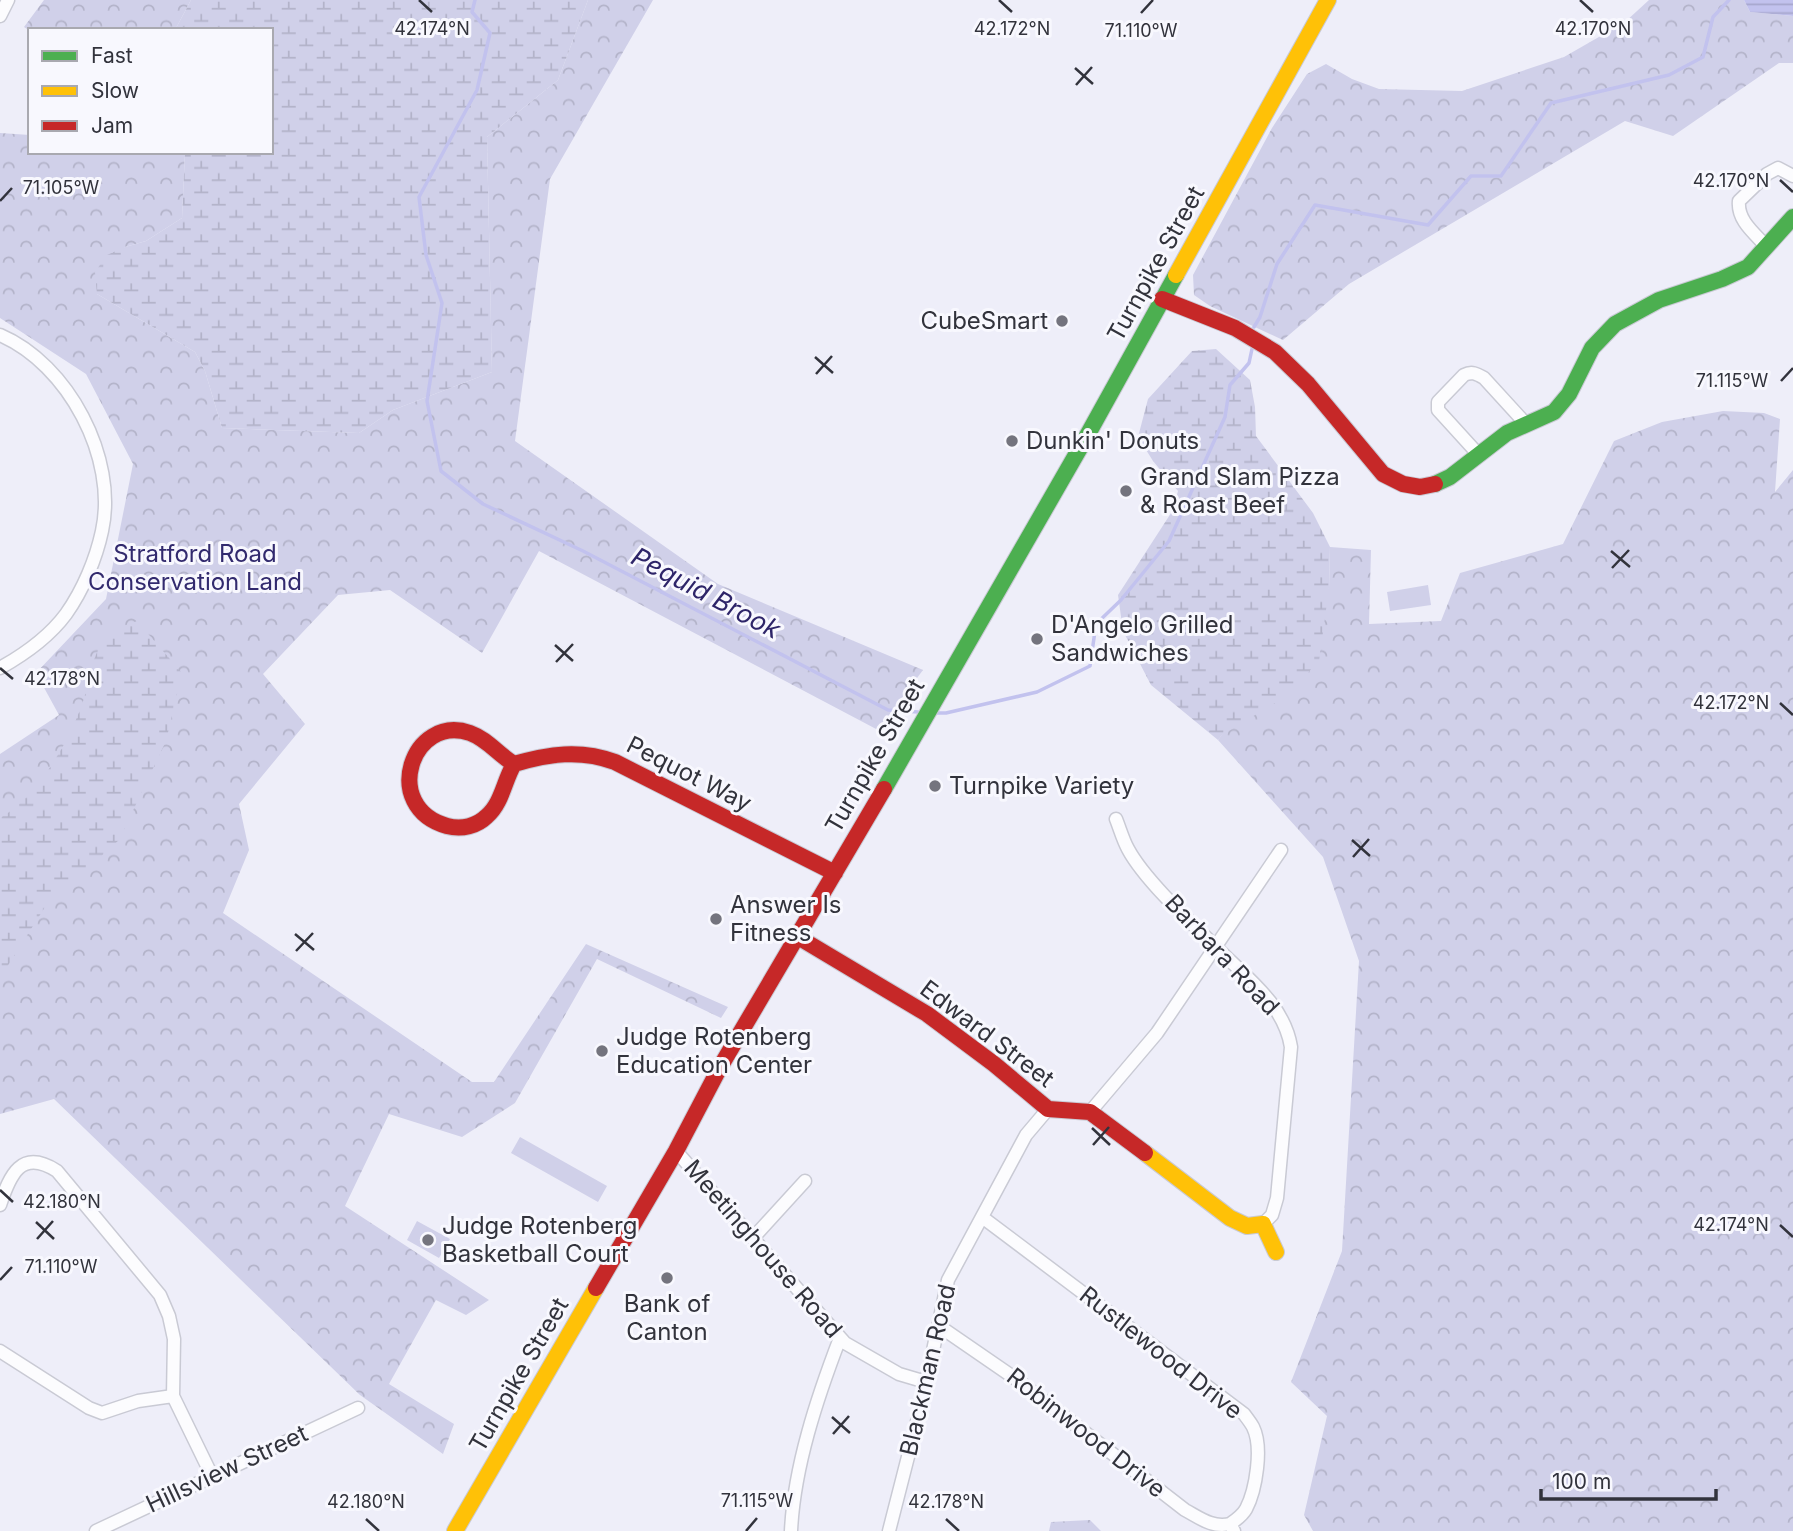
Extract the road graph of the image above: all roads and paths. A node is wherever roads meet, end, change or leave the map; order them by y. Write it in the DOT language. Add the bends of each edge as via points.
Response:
graph roads {
  1 [pos="8,0"];
  2 [pos="1328,0"];
  3 [pos="0,16"];
  4 [pos="1793,176"];
  5 [pos="1793,217"];
  6 [pos="1766,246"];
  7 [pos="1162,299"];
  8 [pos="0,335"];
  9 [pos="1526,424"];
  10 [pos="1478,454"];
  11 [pos="0,668"];
  12 [pos="514,764"];
  13 [pos="1116,819"];
  14 [pos="1281,849"];
  15 [pos="835,873"];
  16 [pos="798,937"];
  17 [pos="1215,947"];
  18 [pos="1048,1108"];
  19 [pos="1090,1112"];
  20 [pos="676,1151"];
  21 [pos="805,1181"];
  22 [pos="0,1205"];
  23 [pos="982,1217"];
  24 [pos="1263,1224"];
  25 [pos="753,1238"];
  26 [pos="1276,1252"];
  27 [pos="939,1326"];
  28 [pos="840,1338"];
  29 [pos="0,1352"];
  30 [pos="926,1382"];
  31 [pos="173,1396"];
  32 [pos="358,1408"];
  33 [pos="212,1476"];
  34 [pos="1232,1528"];
  35 [pos="96,1531"];
  36 [pos="455,1531"];
  37 [pos="791,1531"];
  38 [pos="889,1531"];
  1 -- 3 [label="street"];
  2 -- 7 [label="street, Turnpike Street"];
  4 -- 6 [label="street" via="1778,168 1739,201 1744,221"];
  5 -- 6 [label="street"];
  6 -- 9 [label="street" via="1738,273 1657,300 1613,326 1590,352 1558,409"];
  7 -- 10 [label="street" via="1271,349 1383,474 1396,482 1431,488"];
  7 -- 15 [label="street, Turnpike Street"];
  8 -- 11 [label="street" via="36,357 79,407 93,440 104,499 103,529 82,588 48,634"];
  9 -- 10 [label="street"];
  9 -- 10 [label="street" via="1484,378 1476,373 1464,375 1438,402 1438,411"];
  12 -- 12 [label="street" via="474,735 460,731 436,735 412,760 410,795 422,813 440,825 475,825 494,809"];
  12 -- 15 [label="street, Pequot Way" via="564,752 602,757"];
  13 -- 17 [label="street, Barbara Road" via="1127,849 1146,874"];
  14 -- 17 [label="street"];
  15 -- 16 [label="street, Turnpike Street"];
  16 -- 18 [label="street, Edward Street" via="927,1014"];
  16 -- 20 [label="street, Turnpike Street"];
  17 -- 19 [label="street" via="1157,1033"];
  17 -- 24 [label="street, Barbara Road" via="1258,987 1289,1029 1292,1047 1277,1198 1272,1215"];
  18 -- 19 [label="street, Edward Street"];
  18 -- 23 [label="street, Blackman Road" via="1026,1135"];
  19 -- 24 [label="street" via="1230,1218 1247,1226"];
  20 -- 25 [label="street, Meetinghouse Road"];
  20 -- 36 [label="street, Turnpike Street"];
  21 -- 25 [label="street"];
  22 -- 31 [label="street" via="19,1166 34,1163 57,1171 160,1295 174,1339"];
  23 -- 27 [label="street, Blackman Road" via="948,1280"];
  23 -- 34 [label="street, Rustlewood Drive" via="1244,1414 1258,1445 1255,1484 1247,1508"];
  24 -- 26 [label="street"];
  25 -- 28 [label="street, Meetinghouse Road"];
  27 -- 30 [label="street, Blackman Road"];
  27 -- 34 [label="street, Robinwood Drive" via="1016,1379 1185,1510 1209,1524"];
  28 -- 30 [label="street, Meetinghouse Road" via="899,1374"];
  28 -- 37 [label="street" via="801,1462"];
  29 -- 31 [label="street" via="102,1413"];
  30 -- 38 [label="street, Blackman Road"];
  31 -- 33 [label="street"];
  32 -- 33 [label="street, Hillsview Street"];
  33 -- 35 [label="street, Hillsview Street"];
}
